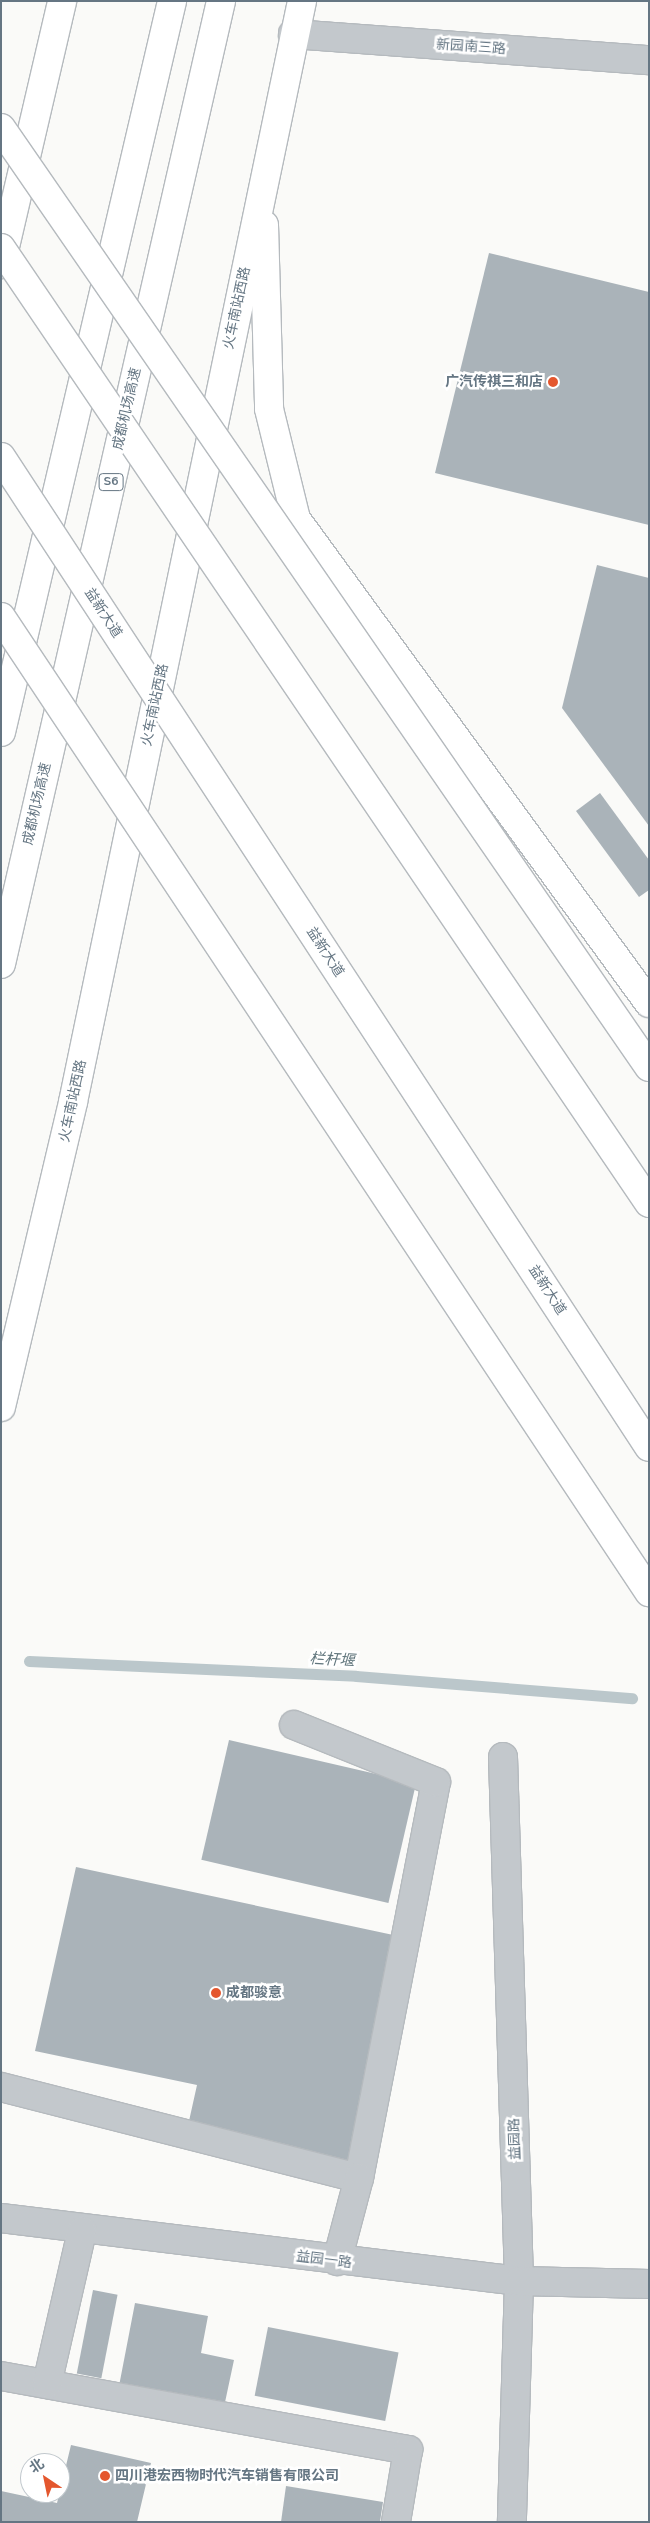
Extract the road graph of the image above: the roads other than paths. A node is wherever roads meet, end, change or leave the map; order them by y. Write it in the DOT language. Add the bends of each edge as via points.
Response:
graph roads {
  1 [pos="62,1"];
  2 [pos="172,1"];
  3 [pos="221,1"];
  4 [pos="302,1"];
  5 [pos="293,34"];
  6 [pos="649,60"];
  7 [pos="1,128"];
  8 [pos="262,184"];
  9 [pos="1,248"];
  10 [pos="1,264"];
  11 [pos="1,456"];
  12 [pos="1,617"];
  13 [pos="1,732"];
  14 [pos="1,964"];
  15 [pos="649,1003"];
  16 [pos="649,1066"];
  17 [pos="649,1203"];
  18 [pos="1,1407"];
  19 [pos="649,1447"];
  20 [pos="649,1592"];
  21 [pos="294,1725"];
  22 [pos="503,1757"];
  23 [pos="1,2087"];
  24 [pos="358,2178"];
  25 [pos="1,2218"];
  26 [pos="82,2231"];
  27 [pos="337,2261"];
  28 [pos="519,2281"];
  29 [pos="649,2284"];
  30 [pos="1,2376"];
  31 [pos="47,2384"];
  32 [pos="396,2522"];
  33 [pos="512,2522"];
  1 -- 10 [label="main road"];
  2 -- 13 [label="main road"];
  3 -- 14 [label="main road, 成都机场高速 / S6"];
  4 -- 5 [label="main road, 火车南站西路"];
  5 -- 6 [label="street, 新园南三路"];
  5 -- 8 [label="main road, 火车南站西路"];
  7 -- 16 [label="main road, bridge"];
  8 -- 15 [label="main road" via="269,409 296,519"];
  8 -- 18 [label="main road, 火车南站西路" via="73,1102"];
  9 -- 17 [label="main road, bridge"];
  11 -- 19 [label="main road, 益新大道, bridge"];
  12 -- 20 [label="main road, bridge"];
  21 -- 24 [label="street" via="436,1782"];
  22 -- 28 [label="street, 益园路"];
  23 -- 24 [label="street"];
  24 -- 27 [label="street"];
  25 -- 26 [label="street, 益园一路"];
  26 -- 27 [label="street, 益园一路"];
  26 -- 31 [label="street"];
  27 -- 28 [label="street, 益园一路"];
  28 -- 29 [label="street, 益园一路"];
  28 -- 33 [label="street, 益园路"];
  30 -- 31 [label="street"];
  31 -- 32 [label="street" via="408,2450"];
}
